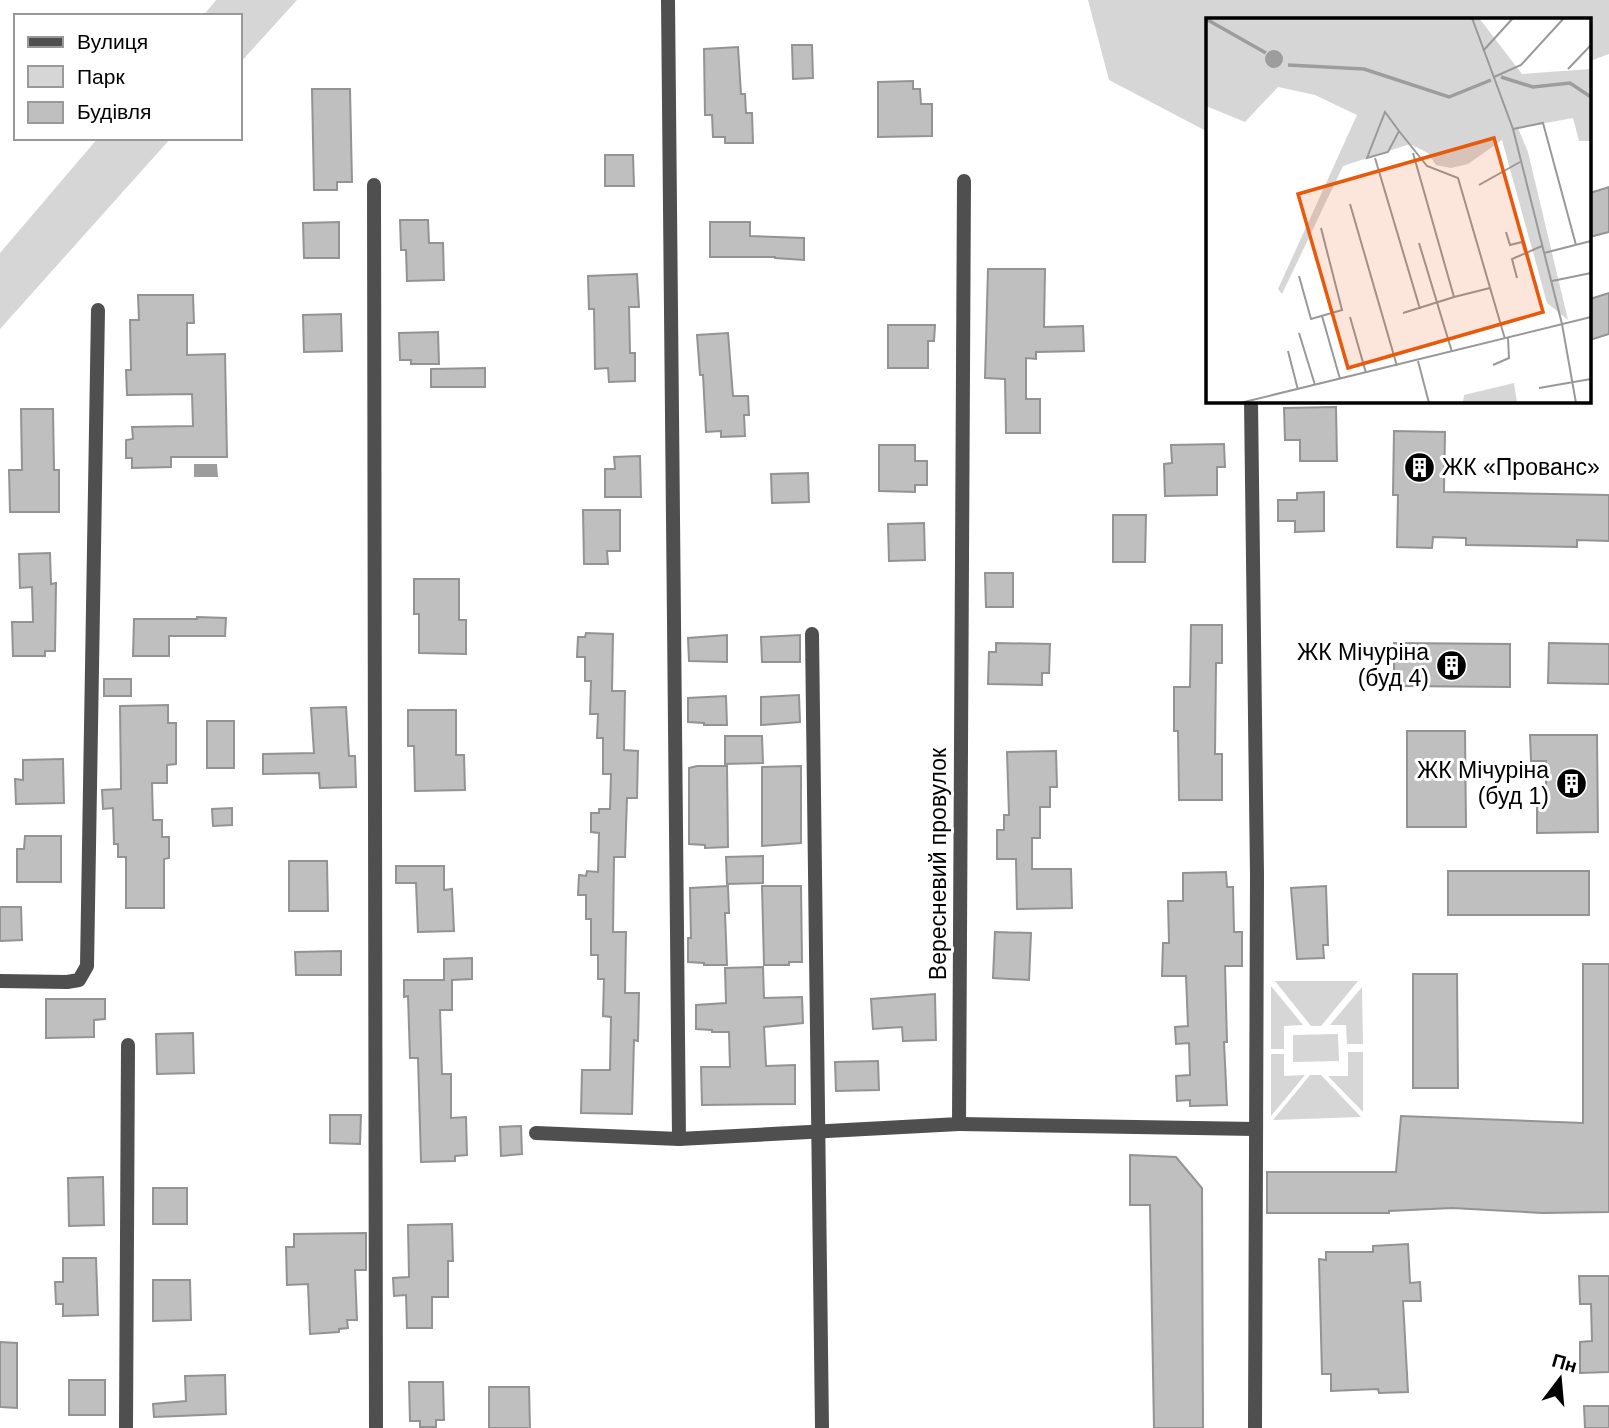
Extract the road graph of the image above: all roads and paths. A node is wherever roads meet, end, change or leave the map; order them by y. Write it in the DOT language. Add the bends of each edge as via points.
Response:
graph roads {
  1 [pos="668,0"];
  2 [pos="964,181"];
  3 [pos="374,185"];
  4 [pos="98,310"];
  5 [pos="1251,402"];
  6 [pos="812,634"];
  7 [pos="0,981"];
  8 [pos="128,1045"];
  9 [pos="959,1124"];
  10 [pos="1255,1129"];
  11 [pos="817,1130"];
  12 [pos="536,1133"];
  13 [pos="679,1139"];
  14 [pos="126,1428"];
  15 [pos="376,1428"];
  16 [pos="822,1428"];
  17 [pos="1255,1428"];
  1 -- 13 [label="street"];
  2 -- 9 [label="street, Вересневий провулок"];
  3 -- 15 [label="street"];
  4 -- 7 [label="street" via="87,966 79,980"];
  5 -- 10 [label="street"];
  6 -- 11 [label="street"];
  8 -- 14 [label="street"];
  9 -- 10 [label="street"];
  9 -- 11 [label="street"];
  10 -- 17 [label="street"];
  11 -- 13 [label="street"];
  11 -- 16 [label="street"];
  12 -- 13 [label="street"];
}
